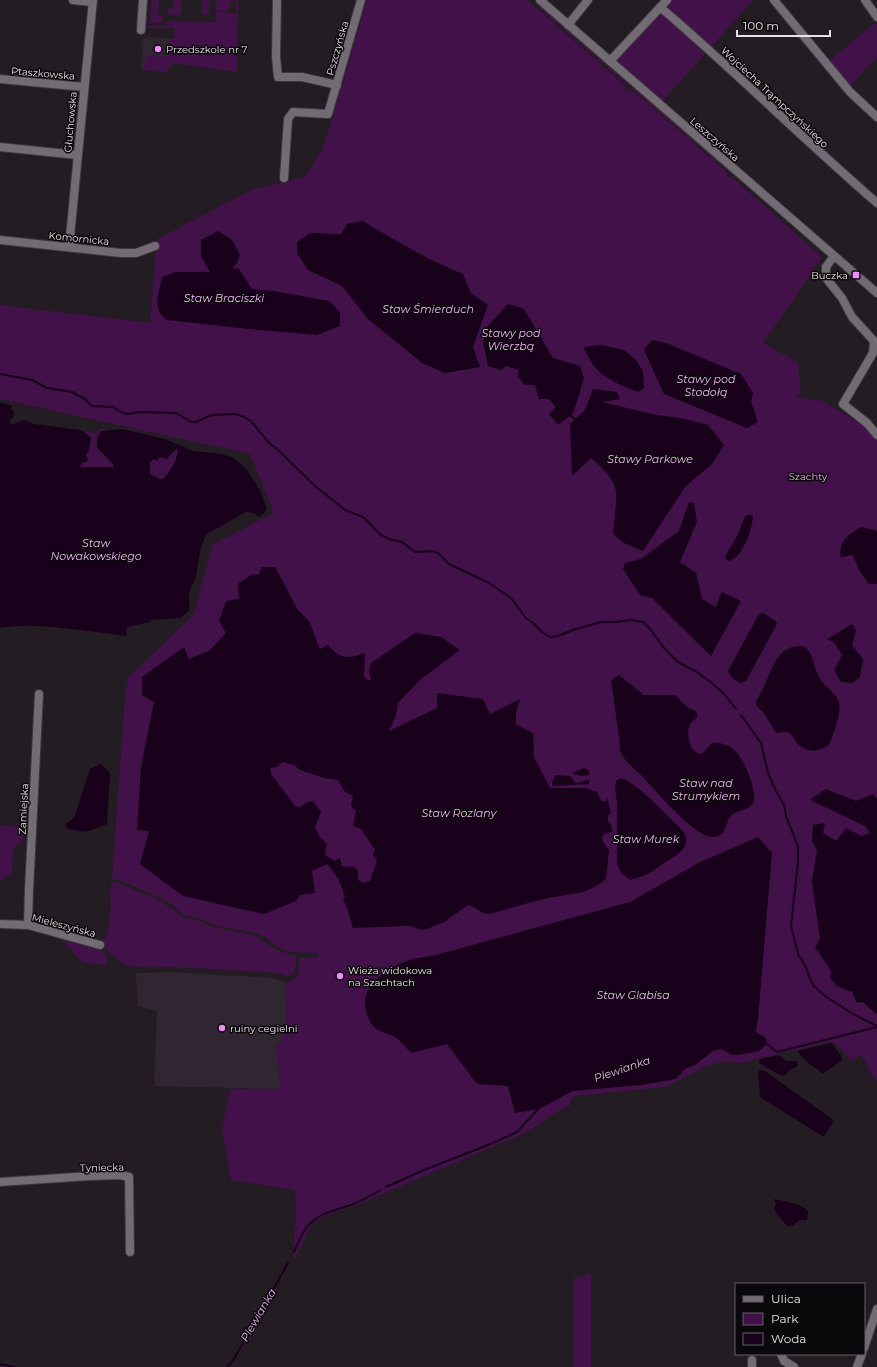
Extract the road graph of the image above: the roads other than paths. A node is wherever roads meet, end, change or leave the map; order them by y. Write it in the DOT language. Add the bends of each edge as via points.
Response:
graph roads {
  1 [pos="73,0"];
  2 [pos="143,0"];
  3 [pos="277,0"];
  4 [pos="361,0"];
  5 [pos="540,0"];
  6 [pos="588,0"];
  7 [pos="667,0"];
  8 [pos="774,0"];
  9 [pos="865,0"];
  10 [pos="92,1"];
  11 [pos="660,7"];
  12 [pos="877,17"];
  13 [pos="568,25"];
  14 [pos="141,30"];
  15 [pos="610,61"];
  16 [pos="0,79"];
  17 [pos="337,85"];
  18 [pos="84,87"];
  19 [pos="877,117"];
  20 [pos="0,147"];
  21 [pos="77,155"];
  22 [pos="284,178"];
  23 [pos="877,203"];
  24 [pos="0,240"];
  25 [pos="154,246"];
  26 [pos="68,247"];
  27 [pos="834,256"];
  28 [pos="876,289"];
  29 [pos="877,435"];
  30 [pos="39,694"];
  31 [pos="0,924"];
  32 [pos="28,925"];
  33 [pos="100,944"];
  34 [pos="0,1182"];
  35 [pos="130,1252"];
  36 [pos="877,1309"];
  37 [pos="865,1345"];
  38 [pos="781,1355"];
  39 [pos="862,1355"];
  40 [pos="794,1367"];
  41 [pos="857,1367"];
  1 -- 10 [label="street"];
  2 -- 14 [label="street"];
  3 -- 17 [label="street, Pszczyńska" via="278,76 302,77"];
  4 -- 17 [label="street, Pszczyńska"];
  5 -- 13 [label="street, Leszczyńska"];
  6 -- 13 [label="street"];
  7 -- 11 [label="street"];
  8 -- 19 [label="street" via="850,92"];
  9 -- 12 [label="street"];
  10 -- 18 [label="street, Głuchowska"];
  11 -- 15 [label="street"];
  11 -- 23 [label="street, Wojciecha Trąmpczyńskiego"];
  13 -- 15 [label="street, Leszczyńska"];
  15 -- 27 [label="street, Leszczyńska"];
  16 -- 18 [label="street, Ptaszkowska"];
  17 -- 22 [label="street" via="328,114 293,112 288,118"];
  18 -- 21 [label="street, Głuchowska"];
  20 -- 21 [label="street"];
  21 -- 26 [label="street, Głuchowska"];
  24 -- 26 [label="street, Komornicka"];
  25 -- 26 [label="street, Komornicka" via="136,253"];
  27 -- 28 [label="street, Leszczyńska"];
  27 -- 29 [label="street" via="826,267 826,278 842,298 852,317 874,341 873,353 843,404 867,423"];
  30 -- 32 [label="street, Zamiejska"];
  31 -- 32 [label="street, Mieleszyńska"];
  32 -- 33 [label="street, Mieleszyńska"];
  34 -- 35 [label="street, Tyniecka" via="90,1176 130,1177"];
  36 -- 37 [label="street"];
  38 -- 40 [label="street" via="784,1361"];
  39 -- 41 [label="street"];
}
